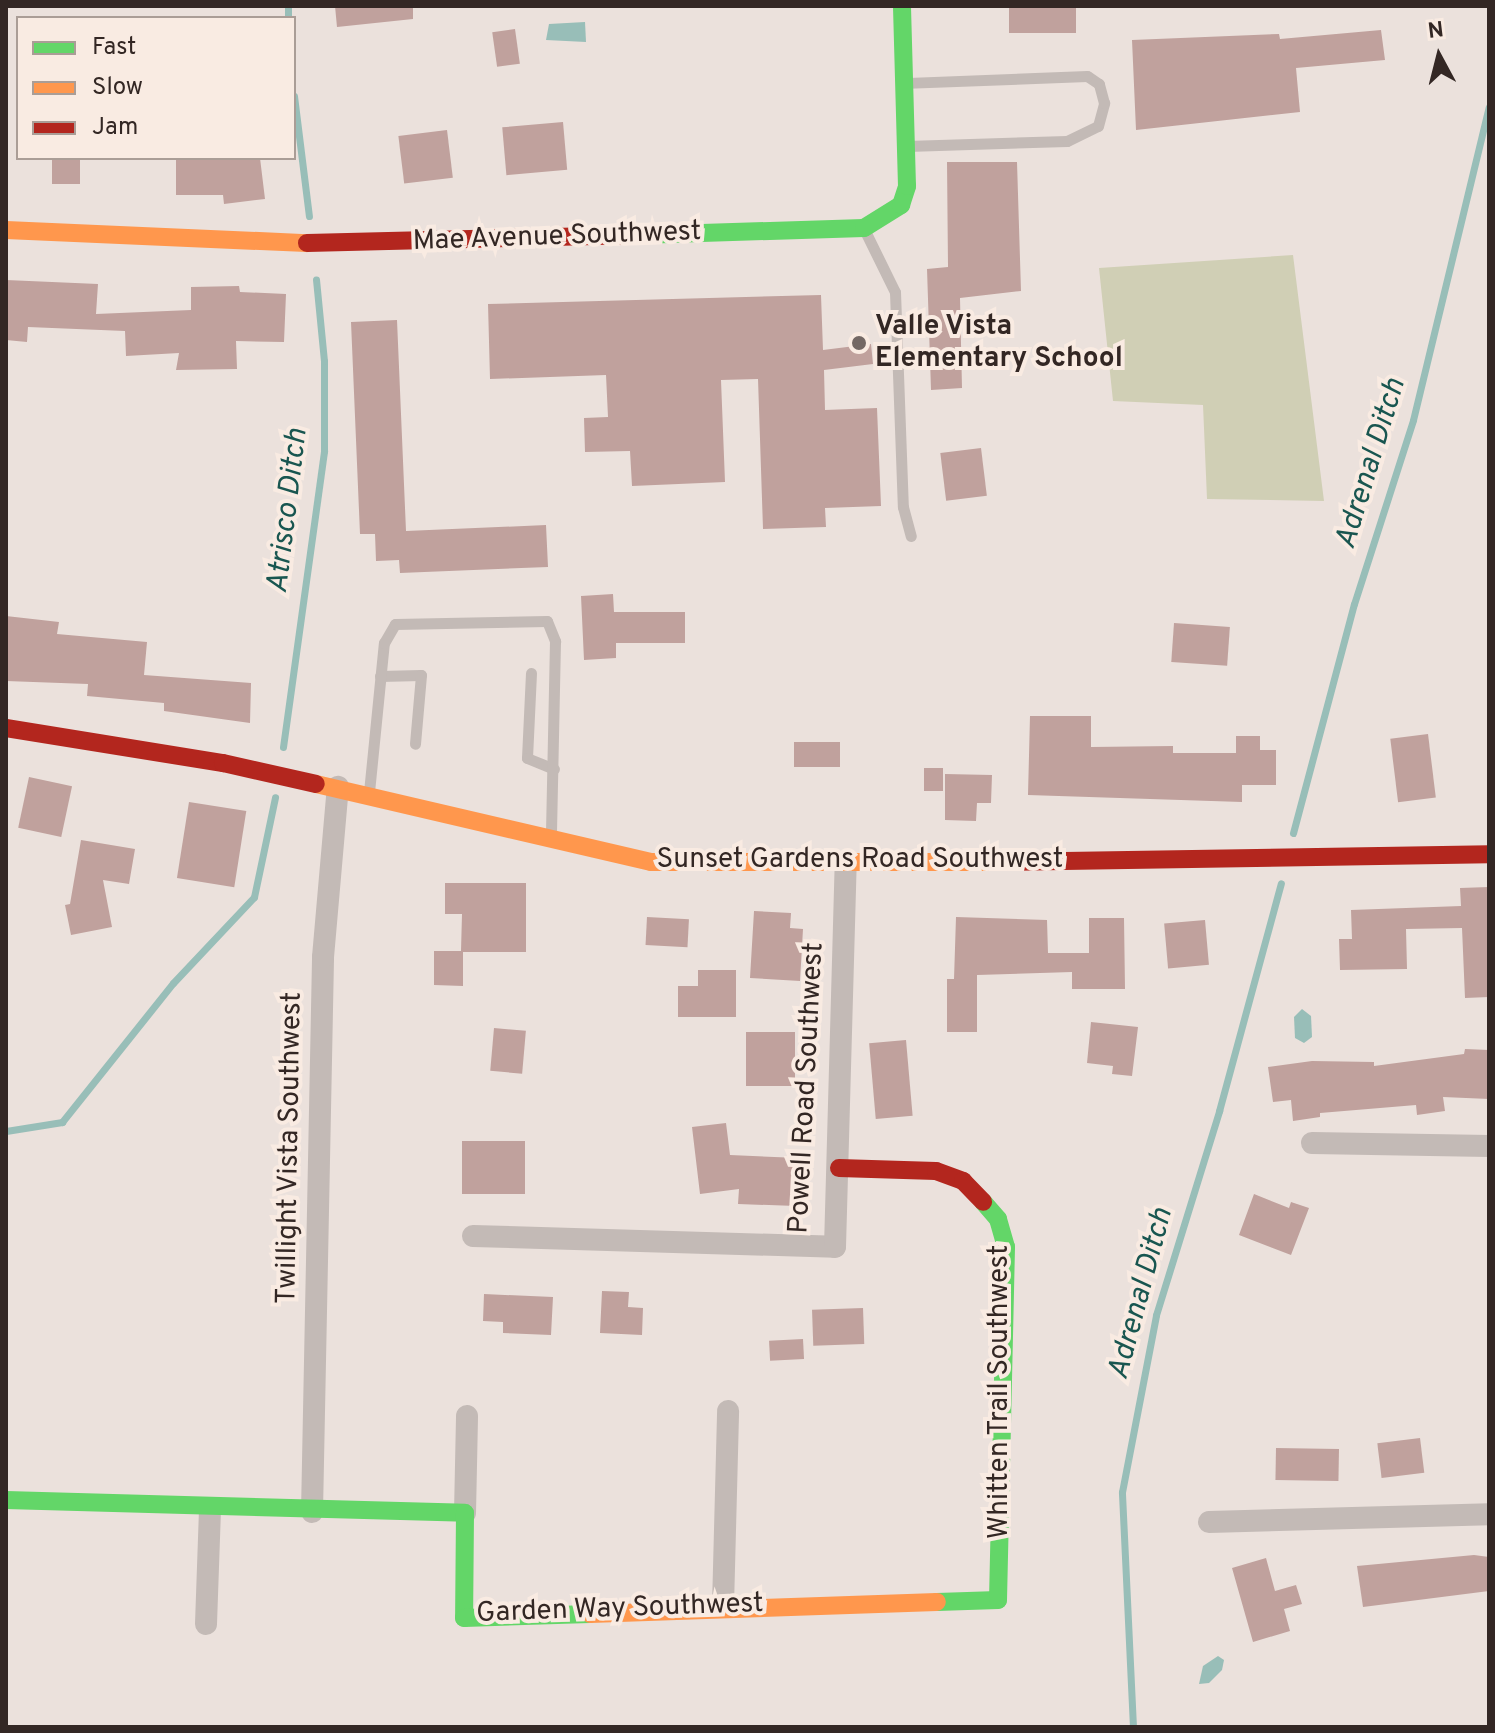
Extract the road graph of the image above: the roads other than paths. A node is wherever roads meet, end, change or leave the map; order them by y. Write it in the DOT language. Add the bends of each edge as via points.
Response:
graph roads {
  1 [pos="902,6"];
  2 [pos="905,83"];
  3 [pos="907,146"];
  4 [pos="864,228"];
  5 [pos="6,230"];
  6 [pos="911,536"];
  7 [pos="531,673"];
  8 [pos="380,676"];
  9 [pos="6,728"];
  10 [pos="415,744"];
  11 [pos="554,769"];
  12 [pos="332,786"];
  13 [pos="369,794"];
  14 [pos="550,839"];
  15 [pos="1489,854"];
  16 [pos="846,865"];
  17 [pos="1312,1143"];
  18 [pos="1489,1146"];
  19 [pos="839,1168"];
  20 [pos="473,1236"];
  21 [pos="728,1411"];
  22 [pos="467,1416"];
  23 [pos="6,1500"];
  24 [pos="210,1509"];
  25 [pos="312,1512"];
  26 [pos="465,1513"];
  27 [pos="1489,1514"];
  28 [pos="1209,1522"];
  29 [pos="998,1600"];
  30 [pos="723,1606"];
  31 [pos="206,1624"];
  1 -- 2 [label="street"];
  2 -- 3 [label="street"];
  2 -- 3 [label="lane" via="1087,76 1099,84 1104,103 1098,126 1067,141"];
  3 -- 4 [label="street" via="901,205"];
  4 -- 5 [label="street, Mae Avenue Southwest" via="323,244"];
  4 -- 6 [label="lane" via="895,292 903,507"];
  7 -- 11 [label="lane" via="527,758"];
  8 -- 10 [label="lane" via="421,675"];
  8 -- 11 [label="lane" via="384,643 395,624 547,621 555,641"];
  8 -- 13 [label="lane"];
  9 -- 12 [label="street, Sunset Gardens Road Southwest"];
  11 -- 14 [label="lane"];
  12 -- 13 [label="street, Sunset Gardens Road Southwest"];
  12 -- 25 [label="street, Twillight Vista Southwest" via="323,957"];
  13 -- 14 [label="street, Sunset Gardens Road Southwest"];
  14 -- 16 [label="street, Sunset Gardens Road Southwest" via="651,862"];
  15 -- 16 [label="street, Sunset Gardens Road Southwest"];
  16 -- 19 [label="street, Powell Road Southwest"];
  17 -- 18 [label="street"];
  19 -- 20 [label="street, Powell Road Southwest" via="835,1247"];
  19 -- 29 [label="street, Whitten Trail Southwest" via="936,1171 963,1181 998,1219 1006,1247"];
  21 -- 30 [label="street"];
  22 -- 26 [label="street"];
  23 -- 24 [label="street"];
  24 -- 25 [label="street"];
  24 -- 31 [label="street"];
  25 -- 26 [label="street"];
  26 -- 30 [label="street, Garden Way Southwest" via="464,1618"];
  27 -- 28 [label="street"];
  29 -- 30 [label="street, Garden Way Southwest"];
}
